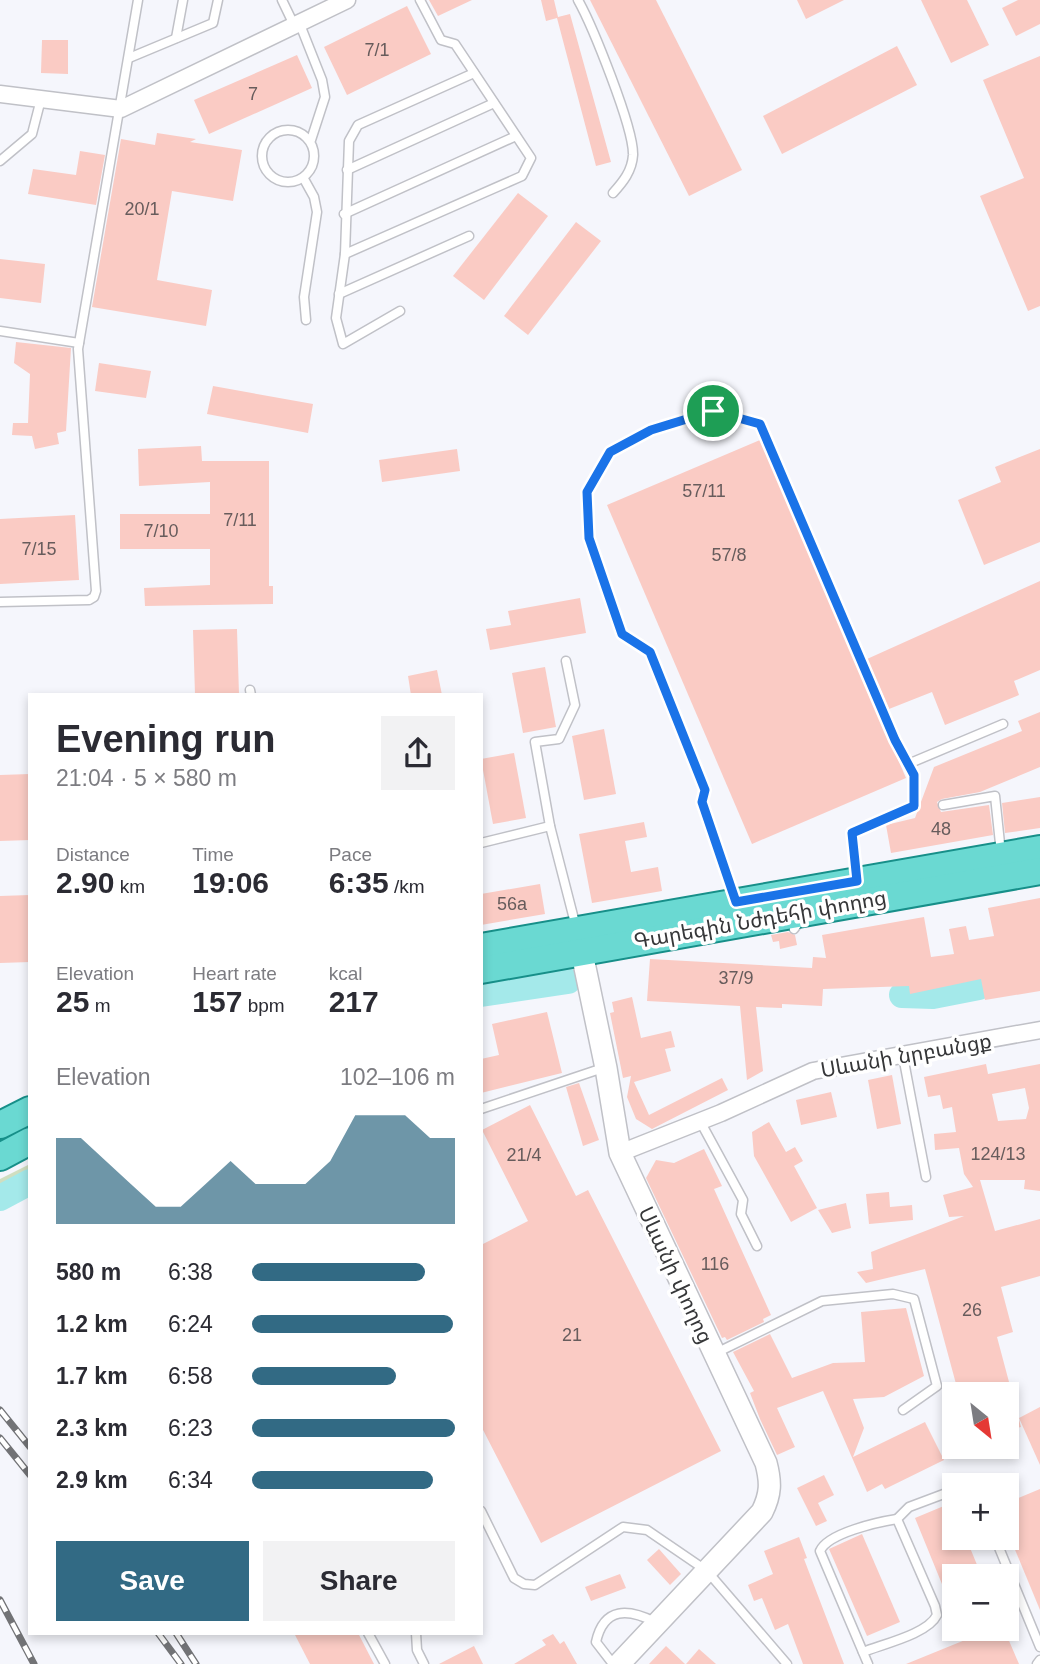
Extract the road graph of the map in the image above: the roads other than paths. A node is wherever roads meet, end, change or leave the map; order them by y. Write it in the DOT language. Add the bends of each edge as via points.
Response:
graph roads {
  1 [pos="138,0"];
  2 [pos="183,0"];
  3 [pos="218,0"];
  4 [pos="282,0"];
  5 [pos="346,0"];
  6 [pos="420,0"];
  7 [pos="578,0"];
  8 [pos="297,24"];
  9 [pos="176,38"];
  10 [pos="129,58"];
  11 [pos="474,73"];
  12 [pos="0,94"];
  13 [pos="41,99"];
  14 [pos="494,103"];
  15 [pos="121,109"];
  16 [pos="516,136"];
  17 [pos="311,140"];
  18 [pos="0,160"];
  19 [pos="347,170"];
  20 [pos="304,178"];
  21 [pos="613,193"];
  22 [pos="344,214"];
  23 [pos="469,236"];
  24 [pos="345,254"];
  25 [pos="339,294"];
  26 [pos="400,311"];
  27 [pos="306,320"];
  28 [pos="0,331"];
  29 [pos="79,343"];
  30 [pos="0,602"];
  31 [pos="566,661"];
  32 [pos="1003,724"];
  33 [pos="908,764"];
  34 [pos="943,804"];
  35 [pos="550,826"];
  36 [pos="483,843"];
  37 [pos="1040,849"];
  38 [pos="1002,856"];
  39 [pos="1040,871"];
  40 [pos="857,881"];
  41 [pos="752,918"];
  42 [pos="579,940"];
  43 [pos="483,947"];
  44 [pos="483,969"];
  45 [pos="1040,1030"];
  46 [pos="903,1056"];
  47 [pos="606,1068"];
  48 [pos="483,1108"];
  49 [pos="28,1111"];
  50 [pos="701,1121"];
  51 [pos="0,1125"];
  52 [pos="28,1142"];
  53 [pos="620,1153"];
  54 [pos="0,1157"];
  55 [pos="926,1177"];
  56 [pos="757,1246"];
  57 [pos="713,1354"];
  58 [pos="903,1410"];
  59 [pos="942,1495"];
  60 [pos="483,1515"];
  61 [pos="897,1519"];
  62 [pos="1000,1550"];
  63 [pos="707,1571"];
  64 [pos="658,1623"];
  65 [pos="369,1635"];
  66 [pos="416,1635"];
  67 [pos="1040,1647"];
  68 [pos="863,1652"];
  69 [pos="385,1664"];
  70 [pos="424,1664"];
  71 [pos="613,1664"];
  72 [pos="619,1664"];
  73 [pos="787,1664"];
  74 [pos="868,1664"];
  1 -- 10 [label="lane"];
  2 -- 9 [label="lane"];
  3 -- 9 [label="lane" via="213,23"];
  4 -- 8 [label="lane"];
  5 -- 8 [label="street"];
  6 -- 11 [label="lane" via="441,40 455,44"];
  7 -- 21 [label="lane" via="589,18 633,154 628,176"];
  8 -- 15 [label="street"];
  8 -- 17 [label="lane" via="325,97"];
  9 -- 10 [label="lane"];
  10 -- 15 [label="lane"];
  11 -- 14 [label="lane"];
  11 -- 19 [label="lane" via="358,125 349,141"];
  12 -- 13 [label="street"];
  13 -- 15 [label="street"];
  13 -- 18 [label="lane" via="32,134"];
  14 -- 16 [label="lane"];
  14 -- 19 [label="lane"];
  15 -- 29 [label="lane"];
  16 -- 22 [label="lane"];
  16 -- 24 [label="lane" via="531,158 522,176"];
  17 -- 20 [label="lane" via="315,161"];
  17 -- 20 [label="lane" via="293,129 273,133 261,151 266,171 283,183"];
  19 -- 22 [label="lane"];
  20 -- 27 [label="lane" via="317,212 304,296"];
  22 -- 24 [label="lane"];
  23 -- 25 [label="lane"];
  24 -- 25 [label="lane"];
  25 -- 26 [label="lane" via="336,318 342,344"];
  28 -- 29 [label="lane"];
  29 -- 30 [label="lane" via="94,597"];
  31 -- 35 [label="lane, Սևանի փողոց" via="575,705 559,739 535,742"];
  32 -- 33 [label="lane"];
  33 -- 40 [label="lane" via="914,775 914,806 852,833"];
  33 -- 41 [label="lane" via="760,424 713,411 651,430 610,452 587,492 589,538 622,634 650,652 705,790 702,802"];
  34 -- 38 [label="lane" via="995,796"];
  35 -- 36 [label="lane"];
  35 -- 42 [label="lane, Սևանի փողոց"];
  37 -- 38 [label="main road, Գարեգին Նժդեհի փողոց"];
  38 -- 40 [label="main road, Գարեգին Նժդեհի փողոց"];
  39 -- 41 [label="main road, Գարեգին Նժդեհի փողոց" via="799,920"];
  40 -- 41 [label="main road, Գարեգին Նժդեհի փողոց"];
  41 -- 42 [label="main road, Գարեգին Նժդեհի փողոց"];
  42 -- 43 [label="main road, Գարեգին Նժդեհի փողոց"];
  42 -- 44 [label="main road, Գարեգին Նժդեհի փողոց"];
  42 -- 47 [label="street, Սևանի փողոց"];
  45 -- 46 [label="street, Սևանի նրբանցք"];
  46 -- 50 [label="street, Սևանի նրբանցք" via="813,1071"];
  46 -- 55 [label="lane"];
  47 -- 48 [label="lane"];
  47 -- 53 [label="street, Սևանի փողոց"];
  49 -- 51 [label="main road"];
  50 -- 53 [label="street, Սևանի նրբանցք"];
  50 -- 56 [label="lane" via="743,1200 741,1214"];
  52 -- 54 [label="main road"];
  53 -- 57 [label="street, Սևանի փողոց"];
  57 -- 58 [label="lane" via="822,1301 893,1294 914,1299 937,1386"];
  57 -- 63 [label="street, Սևանի փողոց" via="771,1482 762,1512"];
  59 -- 61 [label="lane" via="909,1507"];
  60 -- 63 [label="lane" via="514,1578 524,1584 535,1585 623,1527 647,1530"];
  61 -- 68 [label="lane" via="937,1615 923,1629"];
  61 -- 68 [label="lane" via="844,1534 823,1544 820,1551"];
  62 -- 67 [label="lane"];
  63 -- 64 [label="street, Սևանի փողոց"];
  63 -- 73 [label="lane"];
  64 -- 71 [label="lane" via="635,1612 609,1619 596,1642"];
  64 -- 72 [label="street, Սևանի փողոց"];
  65 -- 69 [label="lane"];
  66 -- 70 [label="lane"];
  68 -- 74 [label="lane"];
}
